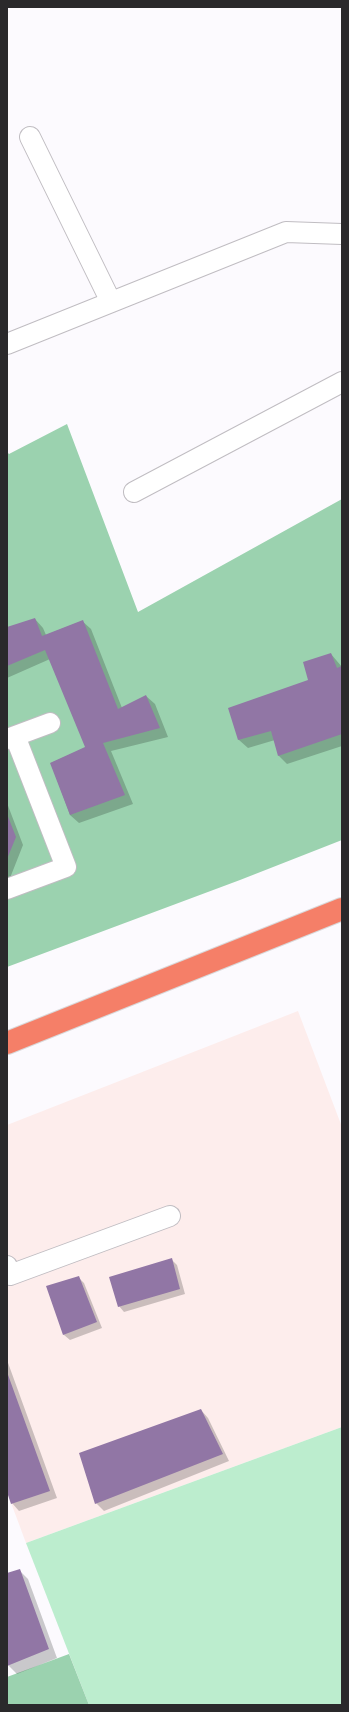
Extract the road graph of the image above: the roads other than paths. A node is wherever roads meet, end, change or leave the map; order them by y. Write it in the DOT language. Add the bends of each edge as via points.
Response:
graph roads {
  1 [pos="30,137"];
  2 [pos="342,234"];
  3 [pos="111,302"];
  4 [pos="7,344"];
  5 [pos="342,382"];
  6 [pos="134,492"];
  7 [pos="50,723"];
  8 [pos="11,738"];
  9 [pos="7,889"];
  10 [pos="342,909"];
  11 [pos="7,1043"];
  12 [pos="170,1216"];
  13 [pos="7,1266"];
  1 -- 3 [label="street"];
  2 -- 3 [label="street" via="286,232"];
  3 -- 4 [label="street"];
  5 -- 6 [label="street"];
  7 -- 8 [label="street"];
  8 -- 9 [label="street" via="66,867"];
  10 -- 11 [label="highway"];
  12 -- 13 [label="street" via="10,1275"];
}
